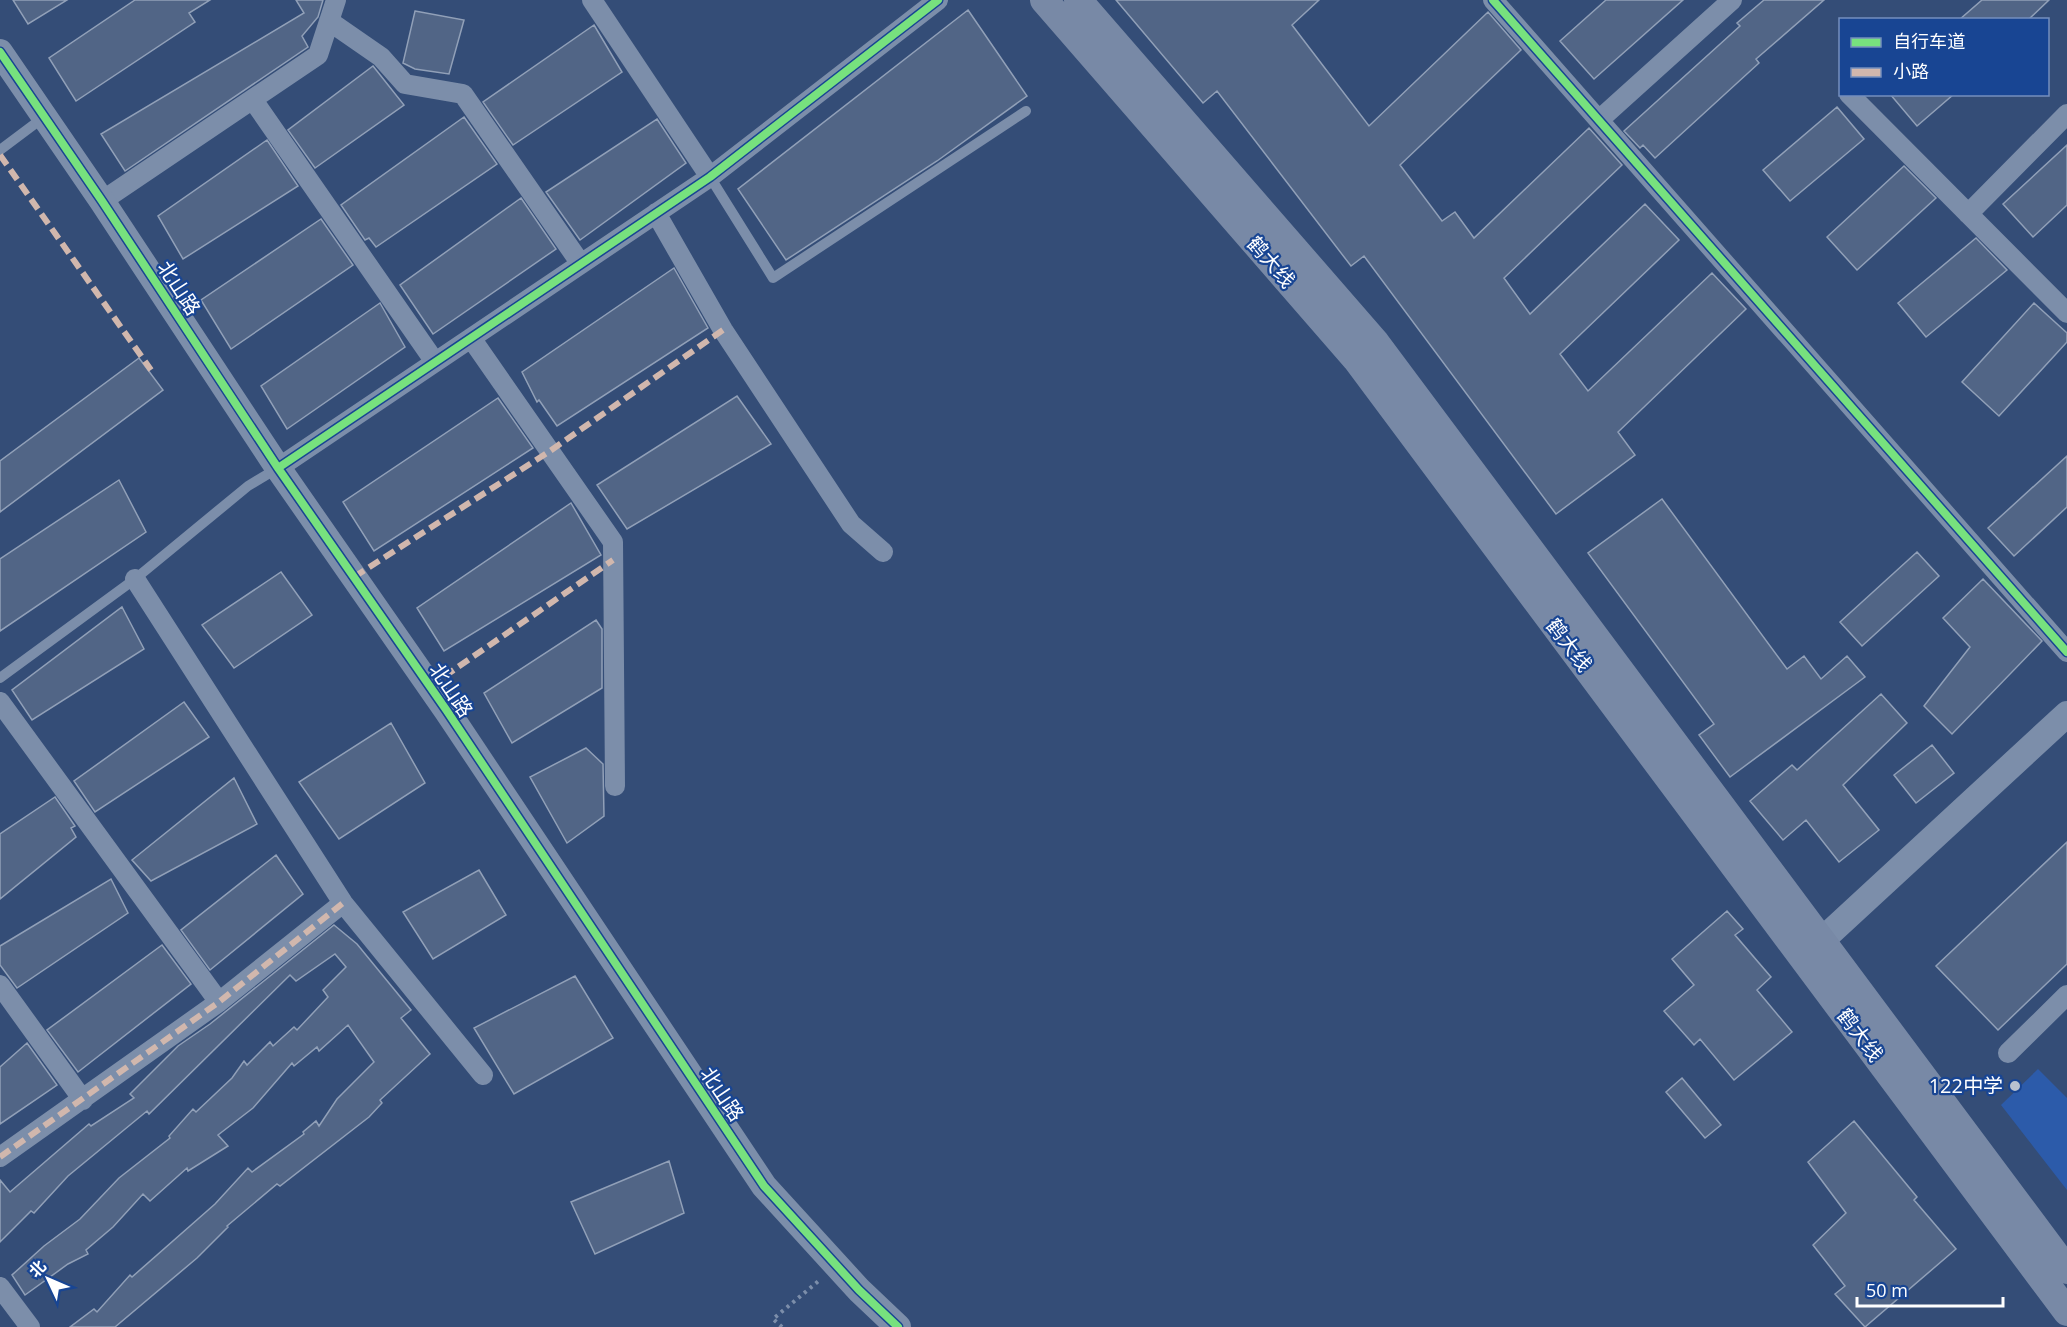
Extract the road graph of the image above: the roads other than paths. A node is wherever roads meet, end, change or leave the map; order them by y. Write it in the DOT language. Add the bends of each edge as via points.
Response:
graph roads {
  1 [pos="336,0"];
  2 [pos="592,0"];
  3 [pos="938,0"];
  4 [pos="1044,0"];
  5 [pos="1078,0"];
  6 [pos="1493,0"];
  7 [pos="1732,0"];
  8 [pos="329,21"];
  9 [pos="0,52"];
  10 [pos="1851,96"];
  11 [pos="253,100"];
  12 [pos="1026,111"];
  13 [pos="2067,114"];
  14 [pos="44,117"];
  15 [pos="1599,120"];
  16 [pos="0,150"];
  17 [pos="710,177"];
  18 [pos="102,201"];
  19 [pos="656,213"];
  20 [pos="1968,214"];
  21 [pos="581,264"];
  22 [pos="2067,313"];
  23 [pos="471,338"];
  24 [pos="435,362"];
  25 [pos="278,468"];
  26 [pos="883,552"];
  27 [pos="135,579"];
  28 [pos="2067,652"];
  29 [pos="0,678"];
  30 [pos="0,702"];
  31 [pos="2067,714"];
  32 [pos="615,786"];
  33 [pos="343,903"];
  34 [pos="1813,950"];
  35 [pos="0,985"];
  36 [pos="2067,995"];
  37 [pos="219,1002"];
  38 [pos="2008,1053"];
  39 [pos="483,1075"];
  40 [pos="83,1100"];
  41 [pos="0,1157"];
  42 [pos="2067,1270"];
  43 [pos="0,1287"];
  44 [pos="2067,1312"];
  45 [pos="30,1327"];
  46 [pos="898,1327"];
  1 -- 8 [label="street"];
  2 -- 17 [label="street"];
  3 -- 17 [label="street"];
  4 -- 34 [label="main road, 鹤大线" via="1356,359"];
  5 -- 34 [label="main road, 鹤大线" via="1376,343"];
  6 -- 15 [label="street"];
  7 -- 15 [label="street"];
  8 -- 11 [label="street" via="318,55"];
  8 -- 21 [label="street" via="381,57 405,84 463,94"];
  9 -- 14 [label="street, 北山路"];
  10 -- 20 [label="street"];
  11 -- 18 [label="street"];
  11 -- 24 [label="street"];
  12 -- 17 [label="lane" via="773,278"];
  13 -- 20 [label="street"];
  14 -- 16 [label="lane"];
  14 -- 18 [label="street, 北山路"];
  15 -- 28 [label="street"];
  17 -- 19 [label="street"];
  18 -- 25 [label="street, 北山路"];
  19 -- 21 [label="street"];
  19 -- 26 [label="street" via="723,330 851,524"];
  20 -- 22 [label="street"];
  21 -- 23 [label="street"];
  23 -- 24 [label="street"];
  23 -- 32 [label="street" via="613,542"];
  24 -- 25 [label="street"];
  25 -- 27 [label="lane" via="248,486"];
  25 -- 46 [label="street, 北山路" via="453,721 764,1186"];
  27 -- 29 [label="lane"];
  27 -- 33 [label="street"];
  30 -- 37 [label="street"];
  31 -- 34 [label="street"];
  33 -- 37 [label="street"];
  33 -- 39 [label="street"];
  34 -- 42 [label="main road, 鹤大线"];
  34 -- 44 [label="main road, 鹤大线"];
  35 -- 40 [label="street"];
  36 -- 38 [label="street"];
  37 -- 40 [label="street"];
  40 -- 41 [label="street"];
  43 -- 45 [label="street"];
}
